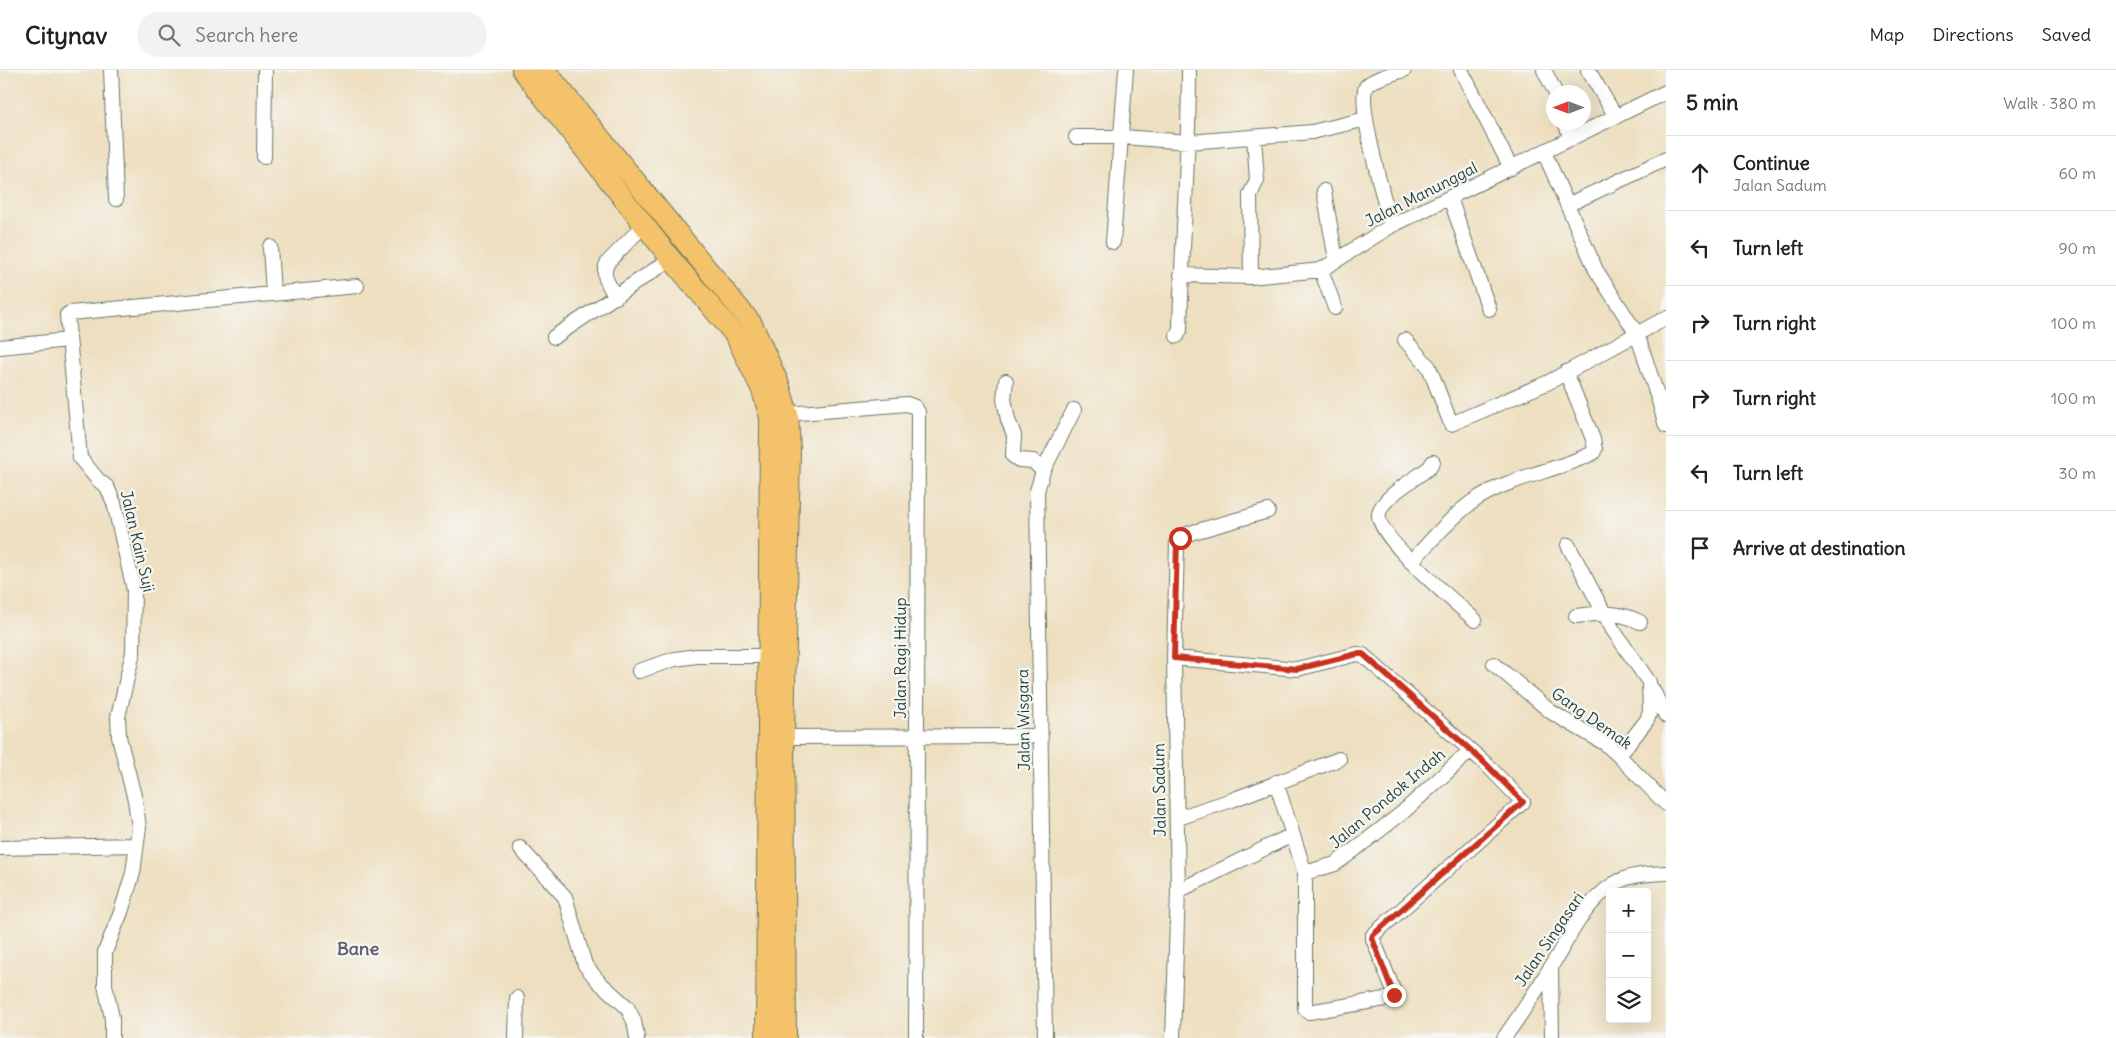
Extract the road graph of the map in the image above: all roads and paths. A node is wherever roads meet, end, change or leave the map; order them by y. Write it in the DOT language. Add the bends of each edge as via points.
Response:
graph roads {
  1 [pos="111,70"];
  2 [pos="265,70"];
  3 [pos="522,70"];
  4 [pos="545,70"];
  5 [pos="1126,70"];
  6 [pos="1189,70"];
  7 [pos="1404,70"];
  8 [pos="1460,70"];
  9 [pos="1544,70"];
  10 [pos="1588,70"];
  11 [pos="1552,85"];
  12 [pos="1666,92"];
  13 [pos="1616,117"];
  14 [pos="1366,118"];
  15 [pos="1568,130"];
  16 [pos="1076,137"];
  17 [pos="1122,137"];
  18 [pos="1254,137"];
  19 [pos="1571,139"];
  20 [pos="1189,142"];
  21 [pos="1544,152"];
  22 [pos="264,157"];
  23 [pos="1666,159"];
  24 [pos="1511,168"];
  25 [pos="1324,191"];
  26 [pos="1450,198"];
  27 [pos="116,199"];
  28 [pos="1567,205"];
  29 [pos="644,225"];
  30 [pos="1391,226"];
  31 [pos="1113,242"];
  32 [pos="270,248"];
  33 [pos="671,259"];
  34 [pos="1336,260"];
  35 [pos="1320,270"];
  36 [pos="1181,275"];
  37 [pos="1251,276"];
  38 [pos="357,286"];
  39 [pos="273,294"];
  40 [pos="616,298"];
  41 [pos="1335,308"];
  42 [pos="1489,309"];
  43 [pos="1666,318"];
  44 [pos="1637,334"];
  45 [pos="1177,336"];
  46 [pos="554,337"];
  47 [pos="68,340"];
  48 [pos="1405,340"];
  49 [pos="0,347"];
  50 [pos="1566,372"];
  51 [pos="1006,381"];
  52 [pos="1663,400"];
  53 [pos="1074,410"];
  54 [pos="788,414"];
  55 [pos="1666,426"];
  56 [pos="1433,462"];
  57 [pos="1044,472"];
  58 [pos="1268,511"];
  59 [pos="1568,545"];
  60 [pos="1411,562"];
  61 [pos="1602,612"];
  62 [pos="1576,616"];
  63 [pos="1475,620"];
  64 [pos="1640,622"];
  65 [pos="768,656"];
  66 [pos="1174,658"];
  67 [pos="1494,664"];
  68 [pos="639,670"];
  69 [pos="1649,682"];
  70 [pos="1666,716"];
  71 [pos="917,736"];
  72 [pos="1041,736"];
  73 [pos="784,737"];
  74 [pos="1470,751"];
  75 [pos="1619,756"];
  76 [pos="1339,759"];
  77 [pos="1276,782"];
  78 [pos="1666,804"];
  79 [pos="1178,818"];
  80 [pos="1292,835"];
  81 [pos="136,845"];
  82 [pos="0,848"];
  83 [pos="520,848"];
  84 [pos="1305,873"];
  85 [pos="1666,873"];
  86 [pos="1178,891"];
  87 [pos="1551,966"];
  88 [pos="517,998"];
  89 [pos="112,1038"];
  90 [pos="516,1038"];
  91 [pos="637,1038"];
  92 [pos="766,1038"];
  93 [pos="786,1038"];
  94 [pos="916,1038"];
  95 [pos="1045,1038"];
  96 [pos="1173,1038"];
  97 [pos="1504,1038"];
  98 [pos="1552,1038"];
  1 -- 27 [label="street"];
  2 -- 22 [label="street"];
  3 -- 29 [label="highway"];
  4 -- 54 [label="highway" via="752,324 779,384"];
  5 -- 17 [label="street"];
  6 -- 20 [label="street"];
  7 -- 14 [label="street" via="1366,86"];
  8 -- 24 [label="street"];
  9 -- 11 [label="street"];
  10 -- 13 [label="street"];
  12 -- 13 [label="street, Jalan Manunggal"];
  13 -- 19 [label="street, Jalan Manunggal"];
  14 -- 18 [label="street" via="1312,132"];
  14 -- 30 [label="street" via="1375,168"];
  15 -- 19 [label="street"];
  16 -- 17 [label="street"];
  17 -- 20 [label="street"];
  17 -- 31 [label="street"];
  18 -- 20 [label="street"];
  18 -- 37 [label="street" via="1258,180 1250,194"];
  19 -- 21 [label="street, Jalan Manunggal"];
  20 -- 36 [label="street"];
  21 -- 24 [label="street, Jalan Manunggal"];
  21 -- 28 [label="street"];
  23 -- 28 [label="street"];
  24 -- 26 [label="street, Jalan Manunggal"];
  25 -- 34 [label="street"];
  26 -- 30 [label="street, Jalan Manunggal"];
  26 -- 42 [label="street"];
  28 -- 44 [label="street" via="1596,270"];
  29 -- 33 [label="highway"];
  29 -- 40 [label="street" via="604,269 604,276"];
  30 -- 34 [label="street, Jalan Manunggal"];
  32 -- 39 [label="street"];
  33 -- 40 [label="street"];
  33 -- 65 [label="highway" via="735,335 762,390 770,418"];
  34 -- 35 [label="street, Jalan Manunggal"];
  35 -- 37 [label="street, Jalan Manunggal"];
  35 -- 41 [label="street"];
  36 -- 37 [label="street, Jalan Manunggal"];
  36 -- 45 [label="street" via="1180,330"];
  38 -- 39 [label="street, Jalan Kain Suji"];
  39 -- 47 [label="street, Jalan Kain Suji" via="70,313 67,317"];
  40 -- 46 [label="street"];
  43 -- 44 [label="street"];
  44 -- 50 [label="street"];
  44 -- 52 [label="street"];
  47 -- 49 [label="street"];
  47 -- 81 [label="street, Jalan Kain Suji" via="80,458 107,487 114,503 134,590 132,652 118,717 119,736 138,813"];
  48 -- 50 [label="street" via="1429,367 1451,424"];
  50 -- 60 [label="street" via="1593,439 1594,453 1484,495 1458,514"];
  51 -- 57 [label="street" via="1004,398 1014,435 1013,456 1033,461"];
  52 -- 55 [label="street"];
  53 -- 57 [label="street, Jalan Wisgara"];
  54 -- 71 [label="street, Jalan Ragi Hidup" via="907,404 918,412"];
  54 -- 73 [label="highway"];
  56 -- 60 [label="street" via="1394,494 1378,514 1386,532"];
  57 -- 72 [label="street, Jalan Wisgara" via="1037,491"];
  58 -- 66 [label="street, Jalan Sadum" via="1190,533 1177,542"];
  59 -- 61 [label="street"];
  60 -- 63 [label="street"];
  61 -- 62 [label="street"];
  61 -- 64 [label="street"];
  61 -- 69 [label="street"];
  65 -- 68 [label="street" via="697,656"];
  65 -- 92 [label="highway"];
  66 -- 74 [label="street" via="1297,669 1363,654"];
  66 -- 79 [label="street, Jalan Sadum"];
  67 -- 75 [label="street, Gang Demak" via="1551,712 1606,744"];
  69 -- 70 [label="street"];
  69 -- 75 [label="street" via="1650,712 1647,720"];
  71 -- 72 [label="street"];
  71 -- 73 [label="street"];
  71 -- 94 [label="street, Jalan Ragi Hidup"];
  72 -- 95 [label="street, Jalan Wisgara"];
  73 -- 93 [label="highway"];
  74 -- 84 [label="street, Jalan Pondok Indah" via="1402,813 1349,854 1335,864"];
  74 -- 84 [label="street" via="1523,802 1373,935 1394,992 1392,998 1307,1011"];
  75 -- 78 [label="street, Gang Demak"];
  76 -- 77 [label="street"];
  77 -- 79 [label="street"];
  77 -- 80 [label="street"];
  79 -- 86 [label="street, Jalan Sadum"];
  80 -- 84 [label="street"];
  80 -- 86 [label="street"];
  81 -- 82 [label="street"];
  81 -- 89 [label="street, Jalan Kain Suji" via="128,888 105,952 105,985 112,1018"];
  83 -- 91 [label="street" via="565,897 585,965 627,1007"];
  85 -- 87 [label="street, Jalan Singasari" via="1632,877 1615,883 1581,916"];
  86 -- 96 [label="street, Jalan Sadum"];
  87 -- 97 [label="street, Jalan Singasari"];
  87 -- 98 [label="street"];
  88 -- 90 [label="street"];
}
